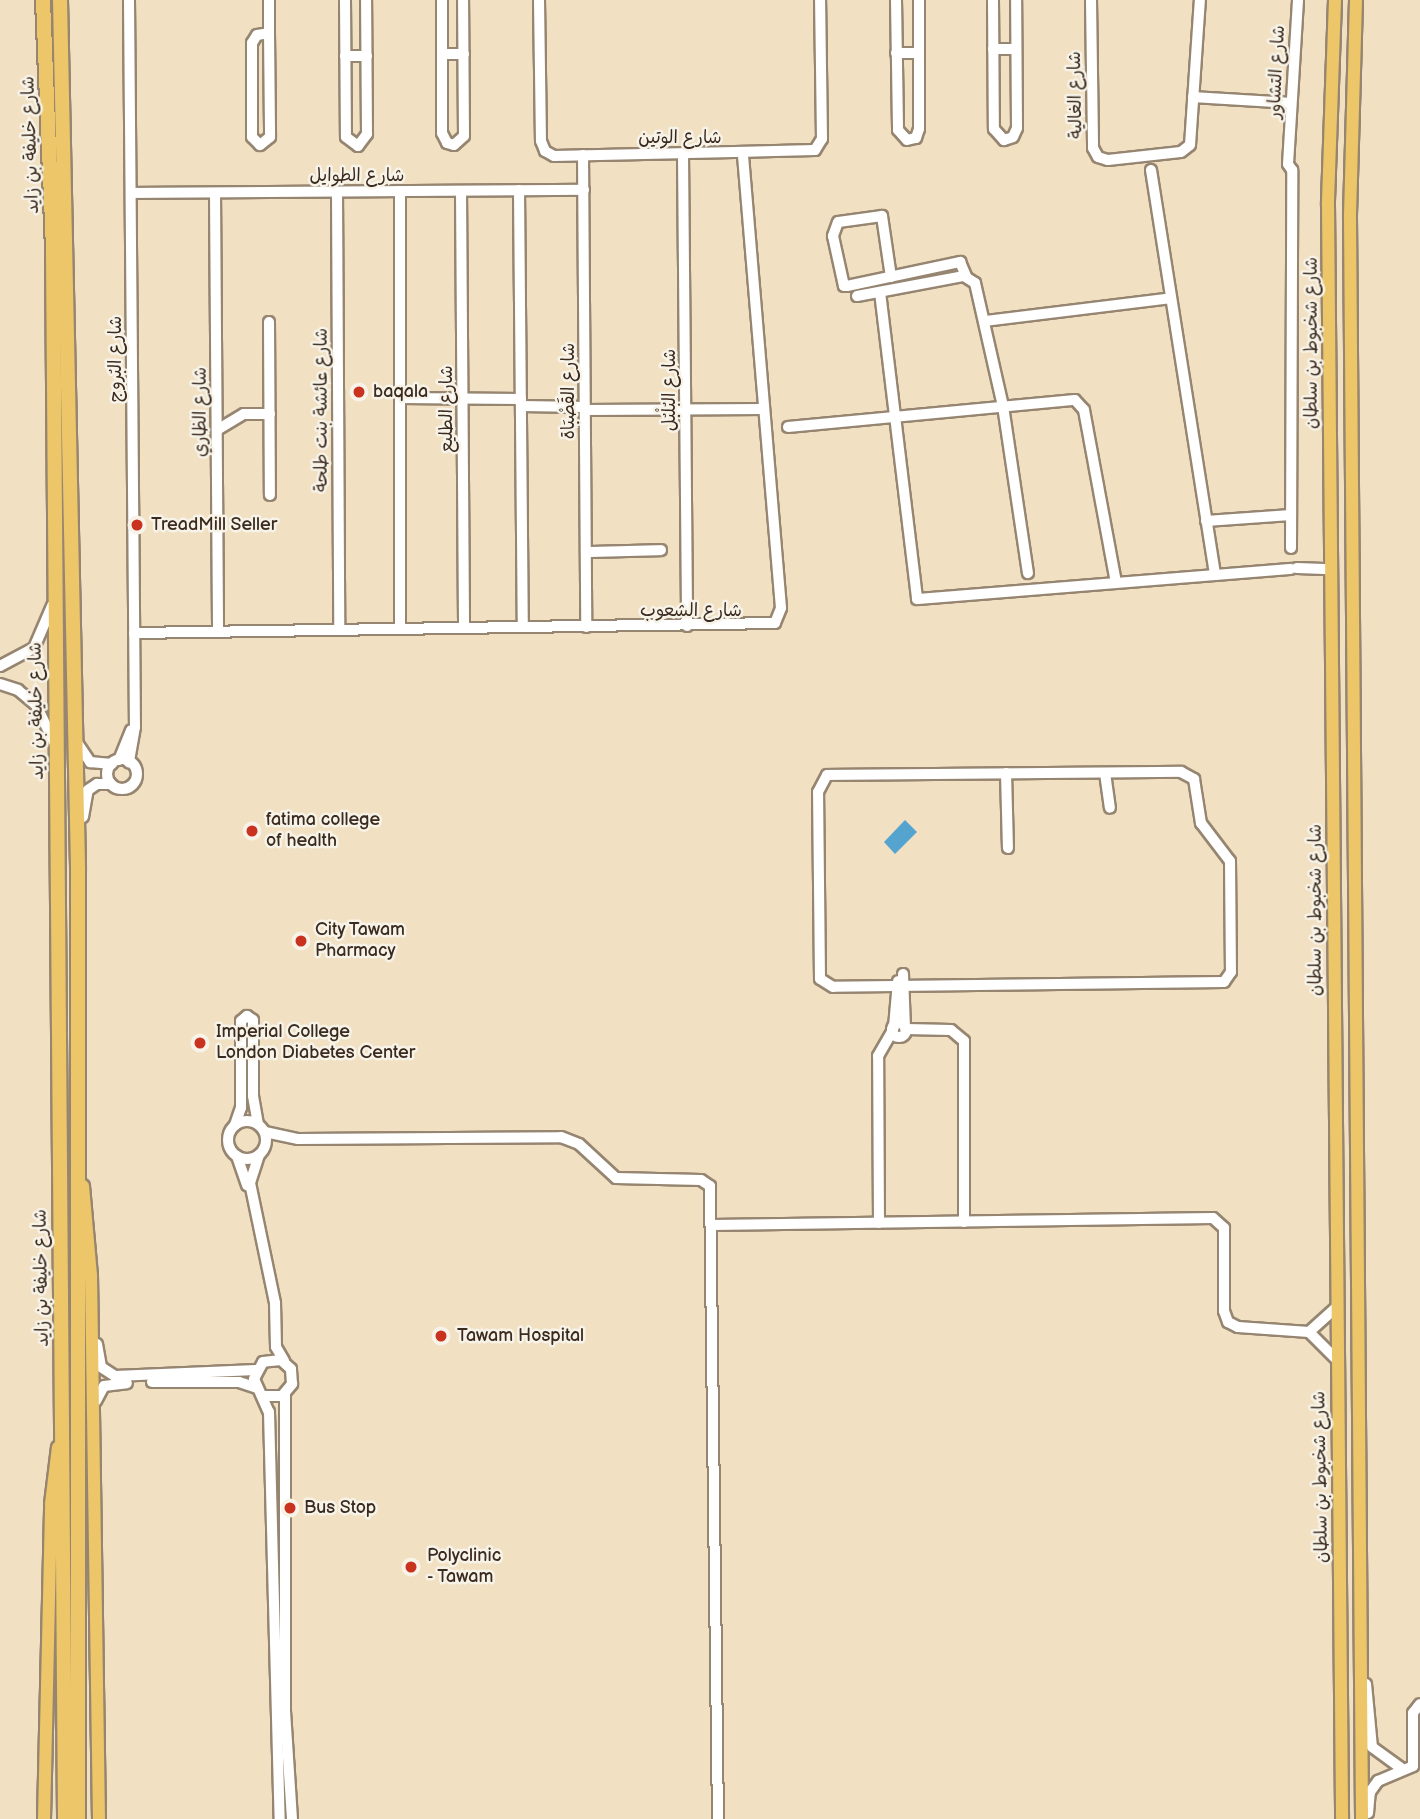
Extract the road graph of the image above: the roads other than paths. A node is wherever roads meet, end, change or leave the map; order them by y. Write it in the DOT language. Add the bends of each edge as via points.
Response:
graph roads {
  1 [pos="43,0"];
  2 [pos="60,0"];
  3 [pos="129,0"];
  4 [pos="269,0"];
  5 [pos="345,0"];
  6 [pos="366,0"];
  7 [pos="442,0"];
  8 [pos="463,0"];
  9 [pos="539,0"];
  10 [pos="820,0"];
  11 [pos="896,0"];
  12 [pos="919,0"];
  13 [pos="993,0"];
  14 [pos="1016,0"];
  15 [pos="1091,0"];
  16 [pos="1200,0"];
  17 [pos="1297,0"];
  18 [pos="1335,0"];
  19 [pos="1356,0"];
  20 [pos="269,33"];
  21 [pos="993,49"];
  22 [pos="1016,49"];
  23 [pos="897,53"];
  24 [pos="919,53"];
  25 [pos="442,54"];
  26 [pos="464,54"];
  27 [pos="345,56"];
  28 [pos="367,56"];
  29 [pos="1194,97"];
  30 [pos="1291,103"];
  31 [pos="743,153"];
  32 [pos="683,154"];
  33 [pos="583,155"];
  34 [pos="1151,170"];
  35 [pos="519,190"];
  36 [pos="584,190"];
  37 [pos="337,191"];
  38 [pos="400,191"];
  39 [pos="461,191"];
  40 [pos="131,193"];
  41 [pos="215,193"];
  42 [pos="891,276"];
  43 [pos="966,276"];
  44 [pos="880,292"];
  45 [pos="857,296"];
  46 [pos="1171,298"];
  47 [pos="985,321"];
  48 [pos="269,322"];
  49 [pos="400,398"];
  50 [pos="463,399"];
  51 [pos="521,402"];
  52 [pos="1003,406"];
  53 [pos="585,408"];
  54 [pos="685,409"];
  55 [pos="764,409"];
  56 [pos="270,414"];
  57 [pos="894,417"];
  58 [pos="788,427"];
  59 [pos="217,430"];
  60 [pos="270,495"];
  61 [pos="1291,515"];
  62 [pos="1206,521"];
  63 [pos="1291,548"];
  64 [pos="661,550"];
  65 [pos="586,552"];
  66 [pos="1331,569"];
  67 [pos="1028,573"];
  68 [pos="1214,575"];
  69 [pos="1116,582"];
  70 [pos="55,599"];
  71 [pos="687,626"];
  72 [pos="400,627"];
  73 [pos="464,627"];
  74 [pos="523,627"];
  75 [pos="586,627"];
  76 [pos="339,628"];
  77 [pos="218,631"];
  78 [pos="134,633"];
  79 [pos="0,666"];
  80 [pos="0,684"];
  81 [pos="76,739"];
  82 [pos="57,749"];
  83 [pos="120,762"];
  84 [pos="1006,773"];
  85 [pos="1105,773"];
  86 [pos="111,785"];
  87 [pos="1110,808"];
  88 [pos="1008,848"];
  89 [pos="78,870"];
  90 [pos="901,974"];
  91 [pos="899,987"];
  92 [pos="900,1031"];
  93 [pos="235,1125"];
  94 [pos="261,1128"];
  95 [pos="298,1139"];
  96 [pos="261,1153"];
  97 [pos="78,1154"];
  98 [pos="237,1156"];
  99 [pos="964,1222"];
  100 [pos="879,1223"];
  101 [pos="712,1225"];
  102 [pos="1337,1307"];
  103 [pos="91,1320"];
  104 [pos="1309,1332"];
  105 [pos="1338,1361"];
  106 [pos="284,1362"];
  107 [pos="259,1366"];
  108 [pos="261,1392"];
  109 [pos="285,1394"];
  110 [pos="92,1419"];
  111 [pos="63,1423"];
  112 [pos="271,1548"];
  113 [pos="283,1577"];
  114 [pos="1361,1670"];
  115 [pos="1420,1704"];
  116 [pos="1402,1768"];
  117 [pos="44,1819"];
  118 [pos="65,1819"];
  119 [pos="78,1819"];
  120 [pos="99,1819"];
  121 [pos="280,1819"];
  122 [pos="292,1819"];
  123 [pos="718,1819"];
  124 [pos="1342,1819"];
  125 [pos="1362,1819"];
  126 [pos="1367,1819"];
  1 -- 70 [label="highway, شارع خليفة بن زايد" via="53,254"];
  2 -- 81 [label="highway, شارع خليفة بن زايد"];
  3 -- 40 [label="street, شارع البُروج"];
  4 -- 20 [label="street"];
  5 -- 27 [label="street"];
  6 -- 28 [label="street"];
  7 -- 25 [label="street"];
  8 -- 26 [label="street"];
  9 -- 33 [label="street, شارع الوتين" via="541,145 554,156"];
  10 -- 31 [label="street, شارع الوتين" via="820,146 810,152"];
  11 -- 23 [label="street"];
  12 -- 24 [label="street"];
  13 -- 21 [label="street"];
  14 -- 22 [label="street"];
  15 -- 29 [label="street, شارع الغالية" via="1093,148 1098,157 1108,160 1184,150 1191,141"];
  16 -- 29 [label="street, شارع الغالية"];
  17 -- 30 [label="street, شارع التشاور"];
  18 -- 66 [label="main road, شارع شخبوط بن سلطان" via="1328,178"];
  19 -- 114 [label="main road" via="1350,217"];
  20 -- 20 [label="street" via="270,137 260,145 252,137 252,43 257,35"];
  21 -- 22 [label="street"];
  21 -- 22 [label="street" via="994,129 998,138 1007,140 1016,132"];
  23 -- 24 [label="street"];
  23 -- 24 [label="street" via="898,130 907,140 919,132"];
  25 -- 26 [label="street"];
  25 -- 26 [label="street" via="442,133 447,143 454,145 464,135"];
  27 -- 28 [label="street"];
  27 -- 28 [label="street" via="346,137 358,146 367,134"];
  29 -- 30 [label="street"];
  30 -- 61 [label="street, شارع التشاور"];
  31 -- 32 [label="street, شارع الوتين"];
  31 -- 55 [label="street, شارع الشعوب"];
  32 -- 33 [label="street, شارع الوتين"];
  32 -- 54 [label="street, شارع البُلْبُل"];
  33 -- 36 [label="street, شارع القَصْبَاة"];
  34 -- 46 [label="street"];
  35 -- 36 [label="street, شارع الطوايل"];
  35 -- 39 [label="street, شارع الطوايل"];
  35 -- 51 [label="street"];
  36 -- 53 [label="street, شارع القَصْبَاة"];
  37 -- 38 [label="street, شارع الطوايل"];
  37 -- 41 [label="street, شارع الطوايل"];
  37 -- 76 [label="street, شارع عائشة بنت طلحة"];
  38 -- 39 [label="street, شارع الطوايل"];
  38 -- 49 [label="street"];
  39 -- 50 [label="street, شارع الطليع"];
  40 -- 41 [label="street, شارع الطوايل"];
  40 -- 78 [label="street, شارع البُروج"];
  41 -- 59 [label="street, شارع الظاري"];
  42 -- 42 [label="street" via="841,284 833,236 838,222 882,216"];
  42 -- 43 [label="street" via="960,262 965,264"];
  43 -- 44 [label="street"];
  43 -- 47 [label="street" via="975,283"];
  44 -- 45 [label="street"];
  44 -- 57 [label="street"];
  46 -- 47 [label="street"];
  46 -- 62 [label="street"];
  47 -- 52 [label="street"];
  48 -- 56 [label="street"];
  49 -- 50 [label="street"];
  49 -- 72 [label="street"];
  50 -- 51 [label="street"];
  50 -- 73 [label="street, شارع الطليع"];
  51 -- 53 [label="street"];
  51 -- 74 [label="street"];
  52 -- 57 [label="street"];
  52 -- 67 [label="street"];
  52 -- 69 [label="street" via="1072,400 1083,407"];
  53 -- 54 [label="street"];
  53 -- 65 [label="street, شارع القَصْبَاة"];
  54 -- 55 [label="street"];
  54 -- 71 [label="street, شارع البُلْبُل"];
  55 -- 71 [label="street, شارع الشعوب" via="780,617 768,626"];
  56 -- 59 [label="street" via="244,414"];
  56 -- 60 [label="street"];
  57 -- 58 [label="street"];
  57 -- 69 [label="street" via="917,599"];
  59 -- 77 [label="street, شارع الظاري"];
  61 -- 62 [label="street"];
  61 -- 63 [label="street, شارع التشاور"];
  62 -- 68 [label="street"];
  64 -- 65 [label="street"];
  65 -- 75 [label="street, شارع القَصْبَاة"];
  66 -- 68 [label="street"];
  66 -- 102 [label="main road, شارع شخبوط بن سلطان"];
  68 -- 69 [label="street"];
  70 -- 79 [label="street" via="34,648"];
  70 -- 82 [label="highway, شارع خليفة بن زايد"];
  71 -- 75 [label="street, شارع الشعوب"];
  72 -- 73 [label="street, شارع الشعوب"];
  72 -- 76 [label="street, شارع الشعوب"];
  73 -- 74 [label="street, شارع الشعوب"];
  74 -- 75 [label="street, شارع الشعوب"];
  76 -- 77 [label="street, شارع الشعوب"];
  77 -- 78 [label="street, شارع الشعوب"];
  78 -- 83 [label="street, شارع البُروج" via="134,716"];
  80 -- 82 [label="street" via="18,690 36,705"];
  81 -- 83 [label="street" via="90,762"];
  81 -- 89 [label="highway, شارع خليفة بن زايد"];
  82 -- 111 [label="highway, شارع خليفة بن زايد"];
  83 -- 86 [label="street" via="107,774"];
  83 -- 86 [label="street" via="136,773 134,783 125,789"];
  84 -- 85 [label="street"];
  84 -- 88 [label="street"];
  84 -- 91 [label="street" via="835,774 819,784 820,979 834,987"];
  85 -- 87 [label="street"];
  85 -- 91 [label="street" via="1184,772 1194,779 1198,817 1226,851 1231,866 1228,979 1216,984"];
  86 -- 89 [label="street" via="97,784 85,796"];
  89 -- 97 [label="highway, شارع خليفة بن زايد"];
  90 -- 91 [label="street"];
  91 -- 92 [label="street"];
  92 -- 99 [label="street" via="951,1030 965,1046"];
  92 -- 100 [label="street" via="883,1044 877,1062"];
  93 -- 94 [label="street" via="246,1121"];
  93 -- 94 [label="street" via="241,1108 241,1021 247,1016 253,1020 253,1096"];
  93 -- 98 [label="street" via="228,1142"];
  94 -- 95 [label="street"];
  94 -- 96 [label="street"];
  95 -- 96 [label="street"];
  95 -- 101 [label="street" via="566,1138 617,1178 704,1181 713,1194"];
  96 -- 98 [label="street" via="248,1159"];
  96 -- 106 [label="street" via="252,1166 250,1184 275,1303 275,1342"];
  97 -- 103 [label="main road, شارع خليفة بن زايد" via="89,1245"];
  97 -- 119 [label="highway, شارع خليفة بن زايد"];
  98 -- 107 [label="street" via="247,1184 255,1249 271,1314 272,1338"];
  99 -- 100 [label="street"];
  99 -- 104 [label="street" via="1213,1218 1224,1228 1224,1311 1228,1322 1238,1327"];
  100 -- 101 [label="street"];
  101 -- 123 [label="street"];
  102 -- 104 [label="street"];
  102 -- 105 [label="main road, شارع شخبوط بن سلطان"];
  103 -- 107 [label="street" via="100,1364 112,1376"];
  103 -- 110 [label="main road, شارع خليفة بن زايد"];
  104 -- 105 [label="street"];
  105 -- 124 [label="main road, شارع شخبوط بن سلطان"];
  106 -- 107 [label="street"];
  106 -- 109 [label="street" via="293,1378"];
  107 -- 108 [label="street"];
  108 -- 109 [label="street"];
  108 -- 110 [label="street" via="239,1382 111,1383 99,1391"];
  108 -- 112 [label="street"];
  109 -- 113 [label="street"];
  110 -- 120 [label="main road, شارع خليفة بن زايد"];
  111 -- 117 [label="main road, شارع خليفة بن زايد" via="52,1496"];
  111 -- 118 [label="highway, شارع خليفة بن زايد"];
  112 -- 113 [label="street" via="276,1573"];
  112 -- 121 [label="street"];
  113 -- 122 [label="street"];
  114 -- 116 [label="street" via="1372,1747"];
  114 -- 125 [label="main road"];
  115 -- 116 [label="street" via="1413,1713 1413,1766"];
  116 -- 126 [label="street" via="1373,1786"];
}
